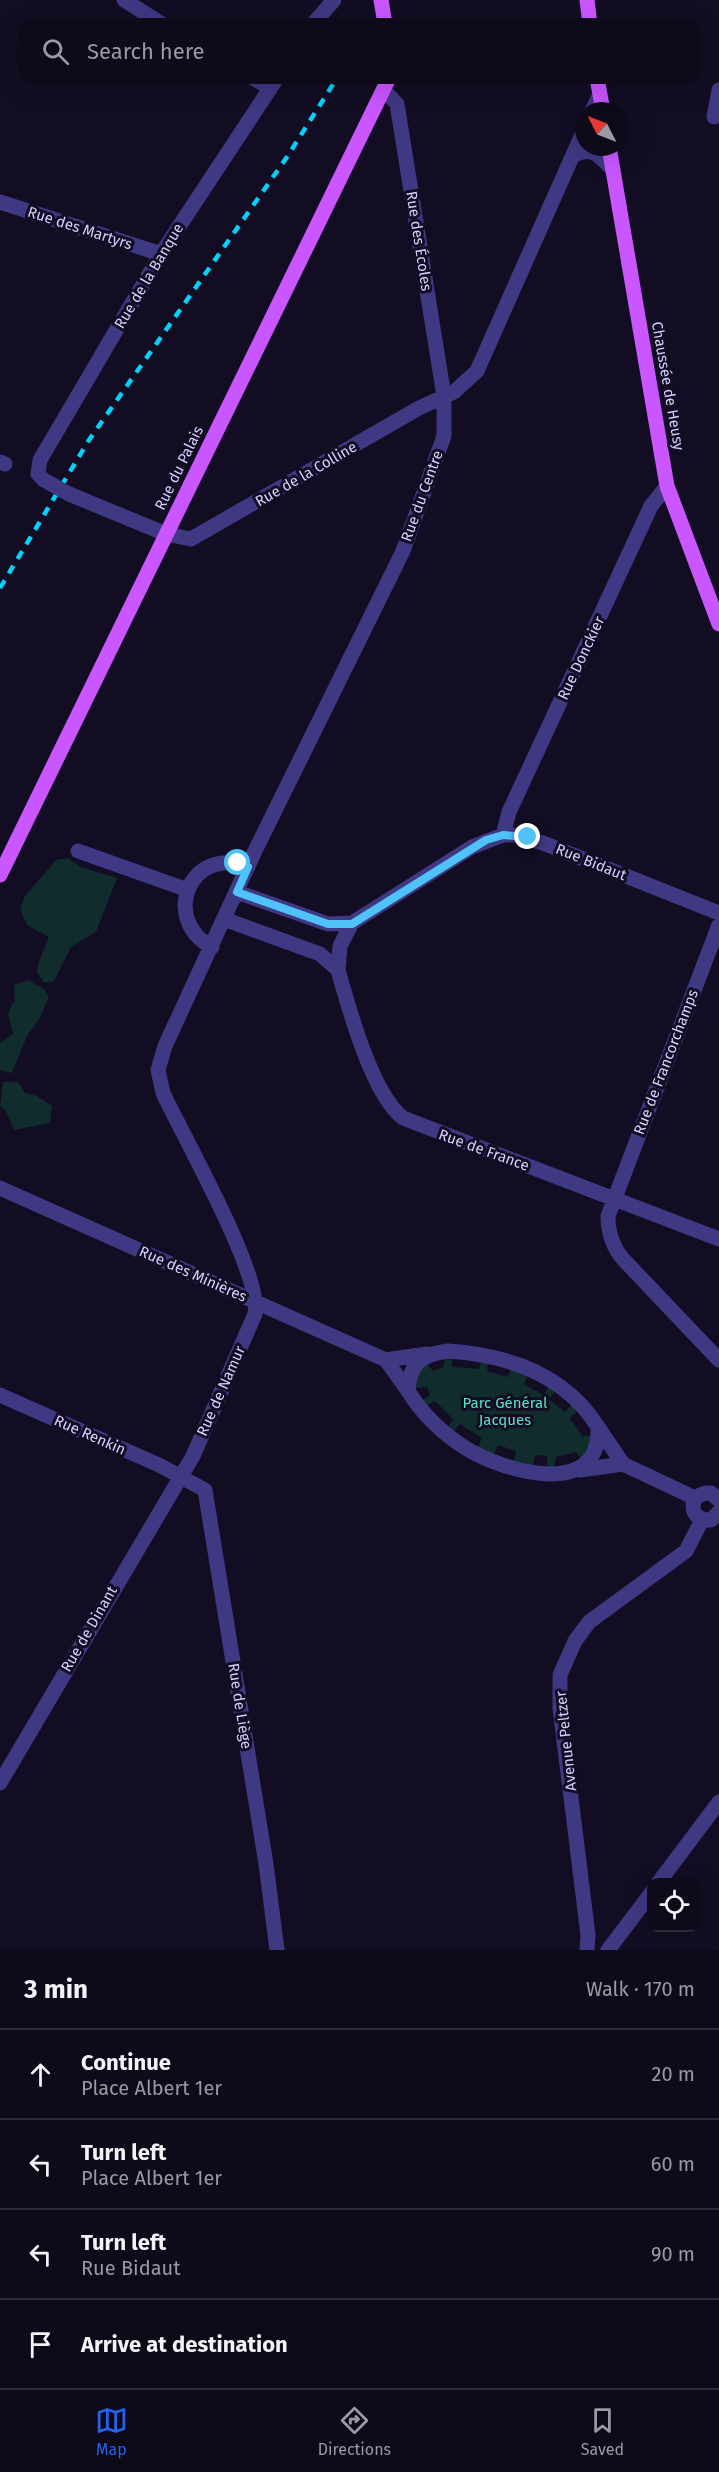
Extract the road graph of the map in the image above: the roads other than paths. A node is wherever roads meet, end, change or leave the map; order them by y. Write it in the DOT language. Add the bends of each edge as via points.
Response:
graph roads {
  1 [pos="124,0"];
  2 [pos="334,0"];
  3 [pos="587,0"];
  4 [pos="383,1"];
  5 [pos="152,18"];
  6 [pos="318,18"];
  7 [pos="384,18"];
  8 [pos="589,18"];
  9 [pos="272,84"];
  10 [pos="598,84"];
  11 [pos="387,85"];
  12 [pos="719,90"];
  13 [pos="601,102"];
  14 [pos="714,117"];
  15 [pos="575,151"];
  16 [pos="573,156"];
  17 [pos="610,156"];
  18 [pos="611,168"];
  19 [pos="0,202"];
  20 [pos="161,254"];
  21 [pos="444,396"];
  22 [pos="44,480"];
  23 [pos="667,486"];
  24 [pos="166,534"];
  25 [pos="719,624"];
  26 [pos="503,835"];
  27 [pos="78,851"];
  28 [pos="248,867"];
  29 [pos="0,875"];
  30 [pos="188,890"];
  31 [pos="237,892"];
  32 [pos="719,913"];
  33 [pos="224,919"];
  34 [pos="352,924"];
  35 [pos="719,925"];
  36 [pos="212,947"];
  37 [pos="338,970"];
  38 [pos="0,1188"];
  39 [pos="614,1200"];
  40 [pos="719,1239"];
  41 [pos="257,1304"];
  42 [pos="427,1354"];
  43 [pos="386,1360"];
  44 [pos="719,1360"];
  45 [pos="408,1391"];
  46 [pos="0,1395"];
  47 [pos="598,1427"];
  48 [pos="623,1464"];
  49 [pos="579,1470"];
  50 [pos="180,1477"];
  51 [pos="718,1496"];
  52 [pos="695,1498"];
  53 [pos="719,1512"];
  54 [pos="702,1520"];
  55 [pos="0,1783"];
  56 [pos="719,1802"];
  57 [pos="662,1878"];
  58 [pos="647,1898"];
  59 [pos="276,1950"];
  60 [pos="587,1950"];
  61 [pos="609,1950"];
  1 -- 5 [label="street"];
  2 -- 6 [label="street"];
  3 -- 8 [label="main road"];
  4 -- 7 [label="main road"];
  9 -- 20 [label="street, Rue de la Banque"];
  10 -- 13 [label="main road"];
  11 -- 21 [label="street, Rue des Écoles" via="397,104"];
  11 -- 24 [label="main road, Rue du Palais"];
  12 -- 14 [label="street"];
  15 -- 16 [label="street"];
  16 -- 18 [label="street" via="584,150 592,151"];
  16 -- 21 [label="street" via="477,371"];
  17 -- 18 [label="main road, Chaussée de Heusy"];
  18 -- 23 [label="main road, Chaussée de Heusy"];
  19 -- 20 [label="street, Rue des Martyrs"];
  20 -- 22 [label="street, Rue de la Banque" via="40,460 38,474"];
  21 -- 24 [label="street, Rue de la Colline" via="199,537 183,539"];
  21 -- 28 [label="street, Rue du Centre" via="444,436 403,551"];
  22 -- 24 [label="street, Rue de la Colline, bridge"];
  23 -- 25 [label="main road, Chaussée de Heusy"];
  23 -- 26 [label="street, Rue Donckier" via="641,527 509,812"];
  24 -- 29 [label="main road, Rue du Palais"];
  26 -- 32 [label="street, Rue Bidaut" via="543,843"];
  26 -- 34 [label="street" via="472,847"];
  27 -- 30 [label="street"];
  28 -- 30 [label="street" via="232,861 218,863 198,874"];
  28 -- 31 [label="street, Rue du Centre"];
  30 -- 36 [label="street" via="188,924 192,933"];
  31 -- 33 [label="street, Rue du Centre"];
  31 -- 34 [label="street" via="328,924"];
  33 -- 36 [label="street, Rue du Centre"];
  33 -- 37 [label="street" via="320,954"];
  34 -- 37 [label="street" via="340,946"];
  35 -- 39 [label="street, Rue de Francorchamps"];
  36 -- 41 [label="street, Rue du Centre" via="161,1058 159,1081 242,1257"];
  37 -- 39 [label="street, Rue de France" via="375,1078 395,1113 412,1124"];
  38 -- 41 [label="street, Rue des Minières"];
  39 -- 40 [label="street, Rue de France"];
  39 -- 44 [label="street, Rue de Francorchamps" via="608,1227 616,1251"];
  41 -- 43 [label="street, Rue des Minières"];
  41 -- 50 [label="street, Rue de Namur" via="193,1456"];
  42 -- 43 [label="street"];
  42 -- 45 [label="street" via="413,1370"];
  42 -- 47 [label="street" via="476,1353 519,1363 556,1384 583,1407"];
  43 -- 45 [label="street"];
  45 -- 49 [label="street" via="434,1424 469,1450 525,1470"];
  46 -- 50 [label="street, Rue Renkin"];
  47 -- 48 [label="street"];
  47 -- 49 [label="street" via="596,1452"];
  48 -- 49 [label="street"];
  48 -- 52 [label="street"];
  50 -- 55 [label="street, Rue de Dinant"];
  50 -- 59 [label="street, Rue de Liège" via="205,1490 208,1503 266,1864"];
  51 -- 52 [label="street" via="706,1492"];
  52 -- 54 [label="street" via="693,1511"];
  53 -- 54 [label="street" via="711,1520"];
  54 -- 60 [label="street, Avenue Peltzer" via="686,1551 589,1622 575,1641 560,1675 560,1708"];
  56 -- 57 [label="street"];
  58 -- 61 [label="street"];
}
